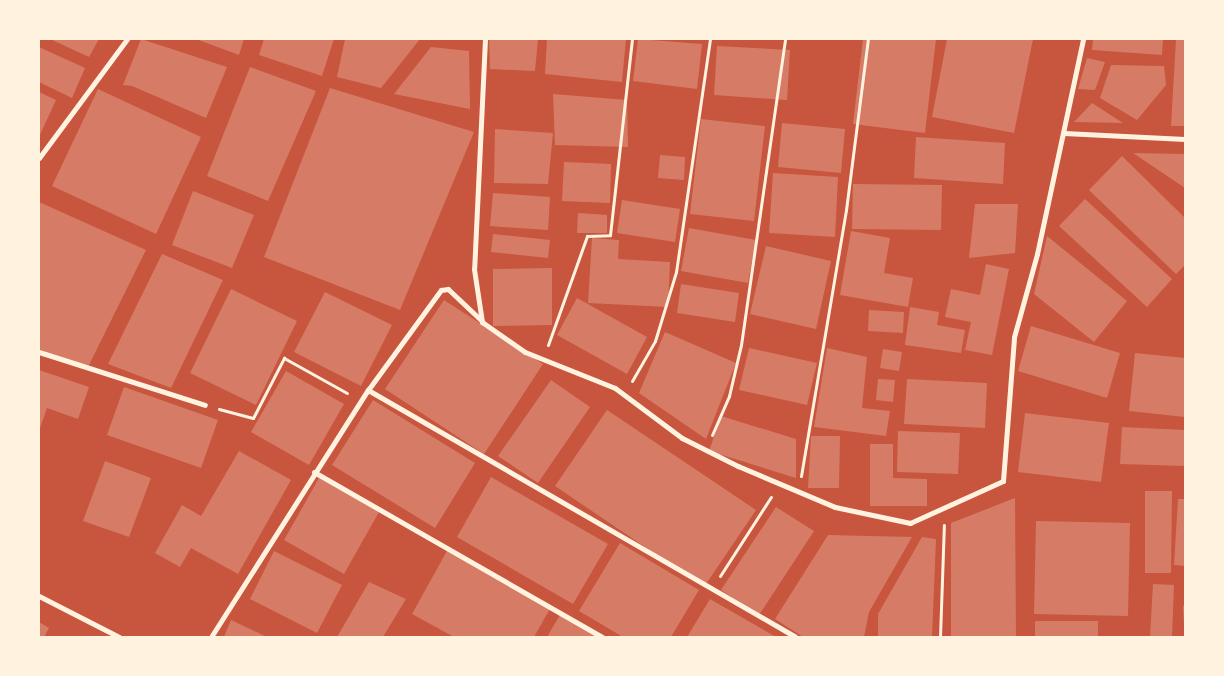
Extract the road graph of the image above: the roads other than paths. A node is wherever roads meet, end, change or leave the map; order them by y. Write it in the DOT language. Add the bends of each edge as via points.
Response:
graph roads {
  1 [pos="127,39"];
  2 [pos="485,39"];
  3 [pos="1083,39"];
  4 [pos="1064,133"];
  5 [pos="1185,139"];
  6 [pos="39,158"];
  7 [pos="482,322"];
  8 [pos="39,352"];
  9 [pos="368,390"];
  10 [pos="205,405"];
  11 [pos="314,472"];
  12 [pos="39,596"];
  13 [pos="119,637"];
  14 [pos="212,637"];
  15 [pos="602,637"];
  16 [pos="795,637"];
  1 -- 6 [label="street"];
  2 -- 7 [label="street" via="474,269"];
  3 -- 4 [label="street"];
  4 -- 5 [label="street"];
  4 -- 7 [label="street" via="1037,254 1014,337 1003,480 910,523 835,507 705,450 682,438 615,388 525,352"];
  7 -- 9 [label="street" via="448,289 441,290"];
  8 -- 10 [label="street"];
  9 -- 11 [label="street"];
  9 -- 16 [label="street"];
  11 -- 14 [label="street"];
  11 -- 15 [label="street"];
  12 -- 13 [label="street"];
}
